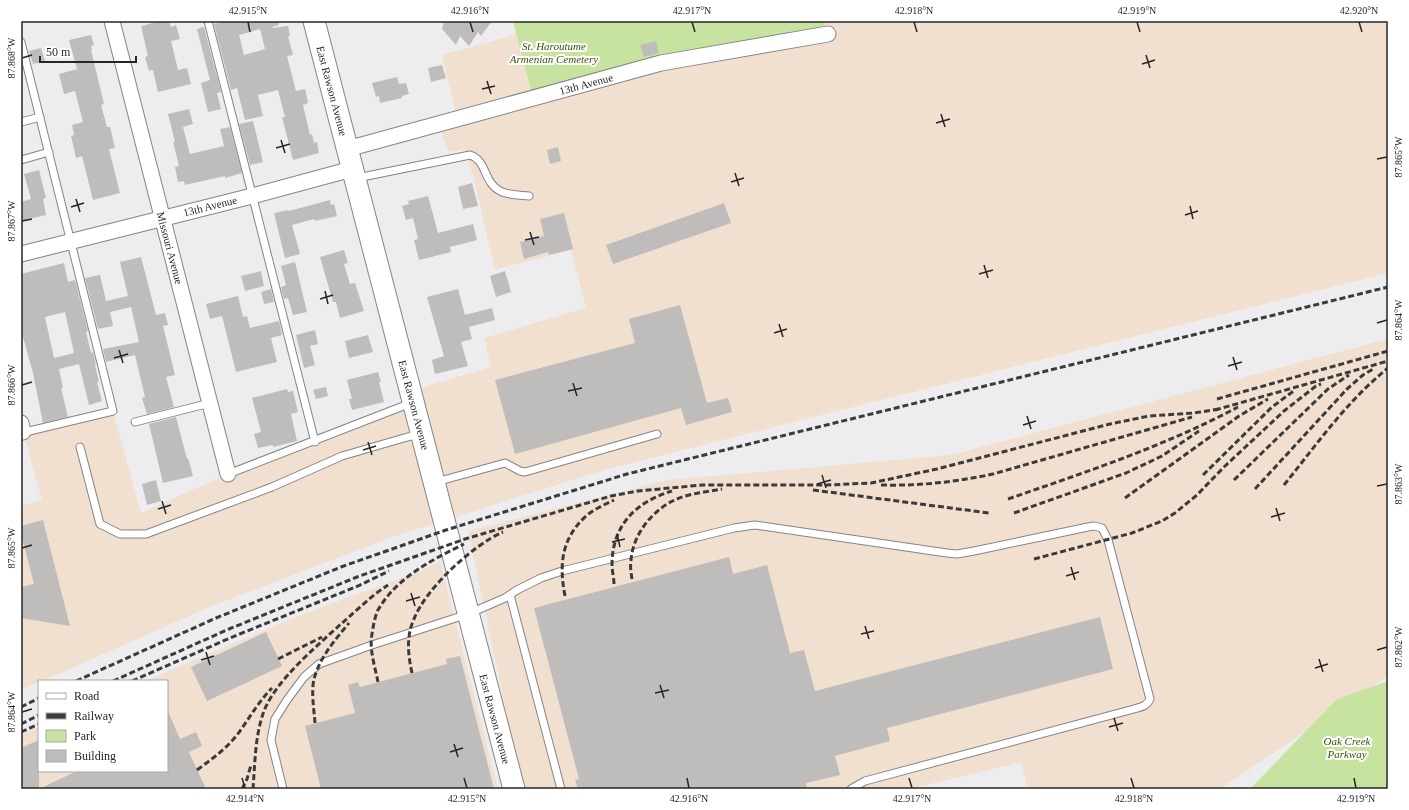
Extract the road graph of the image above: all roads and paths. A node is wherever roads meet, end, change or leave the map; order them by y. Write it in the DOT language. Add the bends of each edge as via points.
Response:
graph roads {
  1 [pos="112,21"];
  2 [pos="208,21"];
  3 [pos="314,21"];
  4 [pos="828,34"];
  5 [pos="21,42"];
  6 [pos="40,117"];
  7 [pos="21,122"];
  8 [pos="347,149"];
  9 [pos="49,152"];
  10 [pos="21,160"];
  11 [pos="353,174"];
  12 [pos="252,196"];
  13 [pos="529,196"];
  14 [pos="162,219"];
  15 [pos="71,242"];
  16 [pos="21,254"];
  17 [pos="413,402"];
  18 [pos="210,403"];
  19 [pos="135,422"];
  20 [pos="22,429"];
  21 [pos="421,434"];
  22 [pos="657,434"];
  23 [pos="314,442"];
  24 [pos="80,447"];
  25 [pos="228,474"];
  26 [pos="434,482"];
  27 [pos="510,595"];
  28 [pos="468,614"];
  29 [pos="283,789"];
  30 [pos="514,789"];
  31 [pos="561,789"];
  32 [pos="851,789"];
  1 -- 14 [label="street, Missouri Avenue"];
  2 -- 12 [label="lane"];
  3 -- 8 [label="main road, East Rawson Avenue"];
  4 -- 8 [label="street, 13th Avenue" via="661,63"];
  5 -- 6 [label="lane"];
  6 -- 7 [label="lane"];
  6 -- 9 [label="lane"];
  8 -- 11 [label="main road, East Rawson Avenue"];
  9 -- 10 [label="lane"];
  9 -- 15 [label="lane"];
  11 -- 12 [label="street, 13th Avenue"];
  11 -- 13 [label="lane" via="470,156 478,159 493,186 502,192"];
  11 -- 17 [label="main road, East Rawson Avenue"];
  12 -- 14 [label="street, 13th Avenue"];
  12 -- 23 [label="lane"];
  14 -- 15 [label="street, 13th Avenue"];
  14 -- 18 [label="street, Missouri Avenue"];
  15 -- 16 [label="street, 13th Avenue"];
  15 -- 20 [label="lane" via="114,411"];
  17 -- 21 [label="main road, East Rawson Avenue"];
  17 -- 23 [label="lane"];
  18 -- 19 [label="lane"];
  18 -- 25 [label="street, Missouri Avenue"];
  21 -- 24 [label="lane" via="342,456 146,534 120,534 100,524"];
  21 -- 26 [label="main road, East Rawson Avenue"];
  22 -- 26 [label="lane" via="525,472 505,462"];
  23 -- 25 [label="lane"];
  26 -- 28 [label="main road, East Rawson Avenue"];
  27 -- 28 [label="lane"];
  27 -- 31 [label="lane"];
  27 -- 32 [label="lane" via="541,578 562,571 743,526 755,525 957,554 1088,526 1102,528 1108,540 1150,699 1148,703 1134,709 865,781"];
  28 -- 29 [label="lane" via="332,658 319,664 304,677 275,719 272,732 271,740"];
  28 -- 30 [label="main road, East Rawson Avenue"];
}
